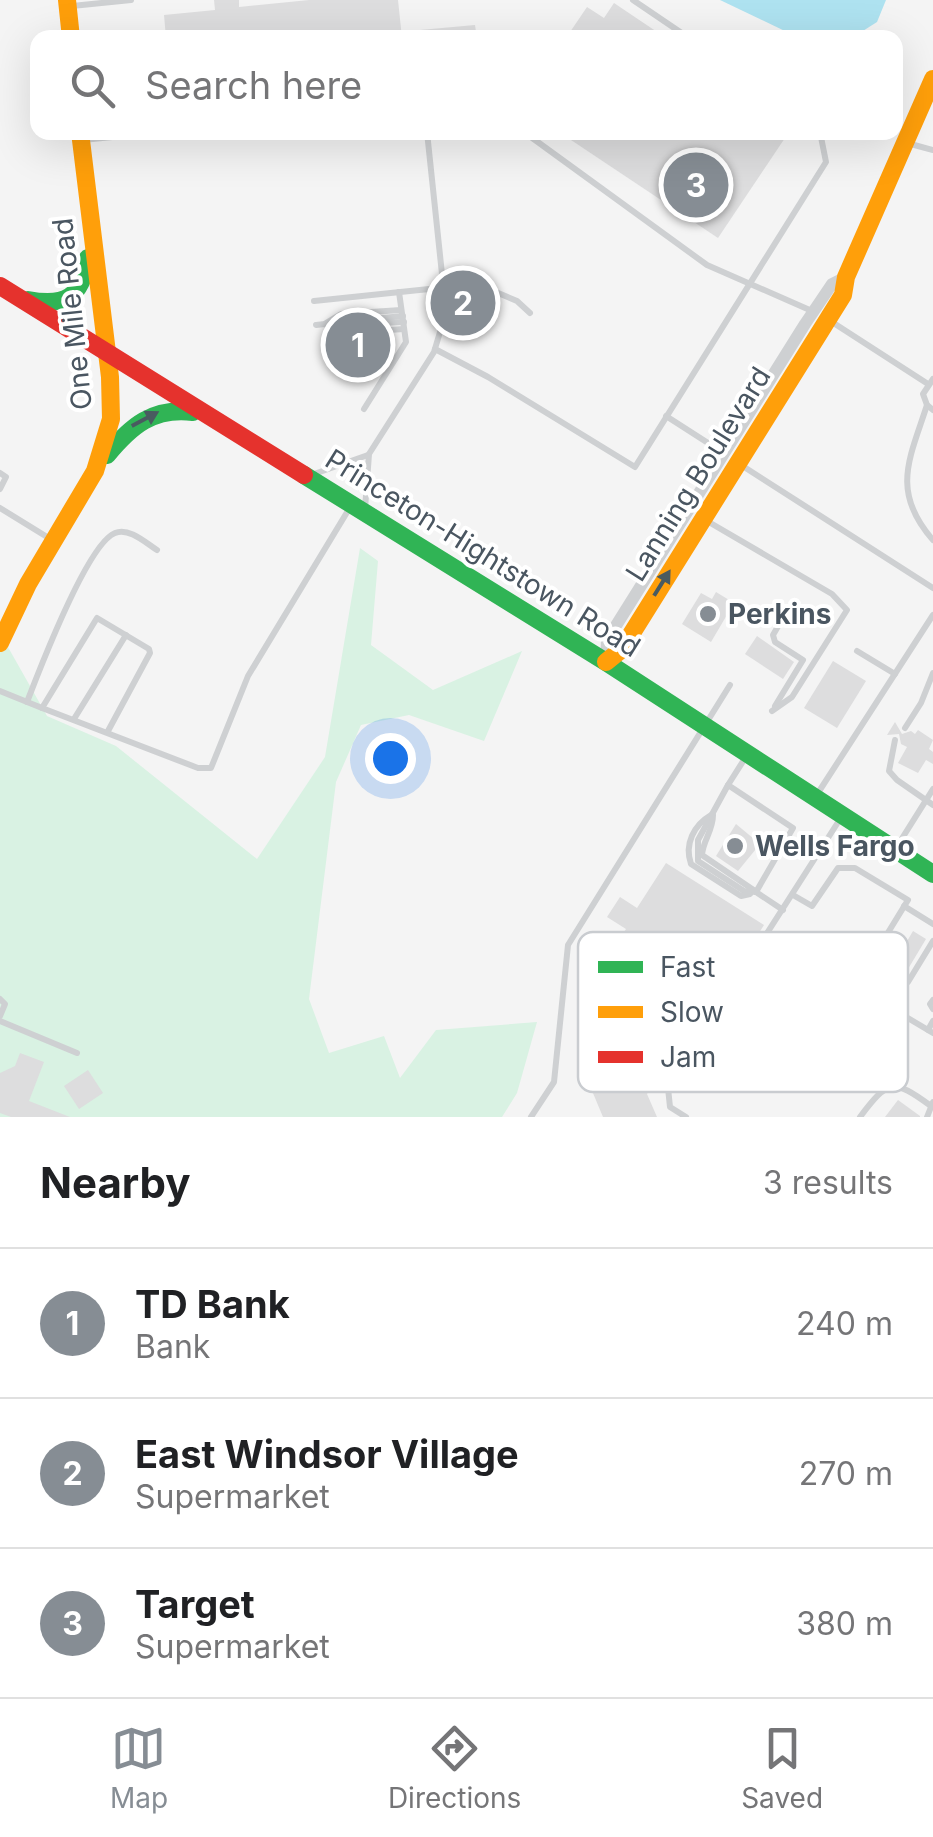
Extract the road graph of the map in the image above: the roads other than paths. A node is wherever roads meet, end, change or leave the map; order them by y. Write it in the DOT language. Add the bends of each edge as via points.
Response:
graph roads {
  1 [pos="131,0"];
  2 [pos="633,0"];
  3 [pos="67,3"];
  4 [pos="70,30"];
  5 [pos="677,30"];
  6 [pos="933,80"];
  7 [pos="81,140"];
  8 [pos="428,140"];
  9 [pos="535,140"];
  10 [pos="822,140"];
  11 [pos="906,143"];
  12 [pos="933,150"];
  13 [pos="91,238"];
  14 [pos="749,284"];
  15 [pos="0,286"];
  16 [pos="444,286"];
  17 [pos="400,292"];
  18 [pos="18,298"];
  19 [pos="314,301"];
  20 [pos="530,313"];
  21 [pos="821,316"];
  22 [pos="403,319"];
  23 [pos="435,349"];
  24 [pos="106,352"];
  25 [pos="930,382"];
  26 [pos="930,408"];
  27 [pos="364,409"];
  28 [pos="666,416"];
  29 [pos="214,420"];
  30 [pos="369,454"];
  31 [pos="731,458"];
  32 [pos="94,471"];
  33 [pos="0,473"];
  34 [pos="308,476"];
  35 [pos="0,490"];
  36 [pos="359,507"];
  37 [pos="0,508"];
  38 [pos="696,515"];
  39 [pos="933,540"];
  40 [pos="54,541"];
  41 [pos="158,550"];
  42 [pos="933,588"];
  43 [pos="788,609"];
  44 [pos="933,615"];
  45 [pos="126,635"];
  46 [pos="0,642"];
  47 [pos="857,652"];
  48 [pos="606,662"];
  49 [pos="895,674"];
  50 [pos="933,674"];
  51 [pos="730,685"];
  52 [pos="0,691"];
  53 [pos="28,702"];
  54 [pos="42,708"];
  55 [pos="74,719"];
  56 [pos="704,727"];
  57 [pos="905,728"];
  58 [pos="108,730"];
  59 [pos="896,740"];
  60 [pos="748,754"];
  61 [pos="728,785"];
  62 [pos="933,789"];
  63 [pos="815,797"];
  64 [pos="929,803"];
  65 [pos="842,815"];
  66 [pos="896,850"];
  67 [pos="933,874"];
  68 [pos="756,892"];
  69 [pos="793,895"];
  70 [pos="904,906"];
  71 [pos="783,910"];
  72 [pos="933,924"];
  73 [pos="769,932"];
  74 [pos="888,932"];
  75 [pos="933,941"];
  76 [pos="908,982"];
  77 [pos="0,1000"];
  78 [pos="908,1018"];
  79 [pos="0,1019"];
  80 [pos="933,1021"];
  81 [pos="930,1032"];
  82 [pos="76,1053"];
  83 [pos="908,1089"];
  84 [pos="668,1092"];
  85 [pos="879,1092"];
  86 [pos="932,1104"];
  87 [pos="531,1117"];
  88 [pos="686,1117"];
  89 [pos="860,1117"];
  90 [pos="927,1117"];
  1 -- 3 [label="lane"];
  2 -- 5 [label="lane"];
  3 -- 4 [label="main road"];
  6 -- 11 [label="main road, Lanning Boulevard"];
  7 -- 13 [label="main road, One Mile Road"];
  8 -- 16 [label="lane"];
  9 -- 14 [label="lane" via="707,265"];
  10 -- 14 [label="lane" via="826,162"];
  11 -- 12 [label="lane"];
  11 -- 21 [label="main road, Lanning Boulevard" via="846,276 844,295"];
  13 -- 18 [label="main road" via="76,293 58,303"];
  13 -- 24 [label="main road, One Mile Road"];
  14 -- 21 [label="lane"];
  14 -- 28 [label="lane"];
  15 -- 18 [label="main road, Princeton-Hightstown Road"];
  16 -- 17 [label="lane"];
  16 -- 20 [label="lane" via="478,284"];
  16 -- 23 [label="lane" via="446,312"];
  17 -- 19 [label="lane"];
  17 -- 22 [label="lane"];
  18 -- 24 [label="main road, Princeton-Hightstown Road"];
  21 -- 25 [label="lane"];
  21 -- 31 [label="main road, Lanning Boulevard"];
  22 -- 22 [label="lane" via="342,332 321,325"];
  22 -- 27 [label="lane" via="406,342"];
  23 -- 28 [label="lane" via="635,466"];
  23 -- 30 [label="lane"];
  24 -- 29 [label="main road, Princeton-Hightstown Road"];
  24 -- 32 [label="main road, One Mile Road" via="111,419"];
  25 -- 26 [label="lane" via="924,394"];
  26 -- 39 [label="lane" via="909,452 907,484"];
  28 -- 31 [label="lane"];
  32 -- 29 [label="main road, one-way" via="129,428 151,414 176,409"];
  29 -- 34 [label="main road, Princeton-Hightstown Road"];
  30 -- 34 [label="lane"];
  30 -- 36 [label="lane"];
  31 -- 38 [label="main road, Lanning Boulevard"];
  31 -- 42 [label="lane"];
  32 -- 40 [label="main road, One Mile Road"];
  33 -- 35 [label="lane" via="6,477"];
  34 -- 36 [label="main road, Princeton-Hightstown Road"];
  36 -- 48 [label="main road, Princeton-Hightstown Road"];
  36 -- 58 [label="lane" via="248,676 210,768"];
  37 -- 40 [label="lane"];
  38 -- 43 [label="lane" via="832,594 847,610 792,697 772,711 803,660 775,642"];
  38 -- 48 [label="main road, Lanning Boulevard" via="622,648"];
  40 -- 46 [label="main road, One Mile Road"];
  41 -- 53 [label="lane" via="126,532 106,540 70,601"];
  44 -- 49 [label="lane"];
  45 -- 54 [label="lane" via="97,618"];
  45 -- 55 [label="lane"];
  45 -- 58 [label="lane" via="150,653"];
  47 -- 49 [label="lane"];
  48 -- 56 [label="main road, Princeton-Hightstown Road"];
  49 -- 63 [label="lane"];
  50 -- 57 [label="lane"];
  51 -- 56 [label="lane"];
  52 -- 53 [label="lane"];
  53 -- 54 [label="lane"];
  54 -- 55 [label="lane"];
  55 -- 58 [label="lane"];
  56 -- 60 [label="main road, Princeton-Hightstown Road"];
  56 -- 87 [label="lane" via="568,945 554,1082"];
  59 -- 64 [label="lane" via="889,771"];
  60 -- 61 [label="lane"];
  60 -- 63 [label="main road, Princeton-Hightstown Road"];
  61 -- 68 [label="lane" via="698,840 698,861"];
  61 -- 68 [label="lane" via="793,828"];
  62 -- 64 [label="lane"];
  63 -- 65 [label="main road, Princeton-Hightstown Road"];
  64 -- 66 [label="lane"];
  65 -- 66 [label="main road, Princeton-Hightstown Road"];
  65 -- 69 [label="lane"];
  66 -- 67 [label="main road, Princeton-Hightstown Road"];
  68 -- 71 [label="lane"];
  69 -- 70 [label="lane" via="812,906 838,868 854,868 908,900"];
  69 -- 71 [label="lane"];
  70 -- 72 [label="lane"];
  70 -- 74 [label="lane"];
  71 -- 73 [label="lane"];
  75 -- 76 [label="lane"];
  77 -- 79 [label="lane"];
  78 -- 81 [label="lane"];
  79 -- 82 [label="lane"];
  80 -- 81 [label="lane"];
  83 -- 86 [label="lane"];
  84 -- 88 [label="lane" via="670,1106"];
  85 -- 89 [label="lane"];
  86 -- 90 [label="lane"];
}
